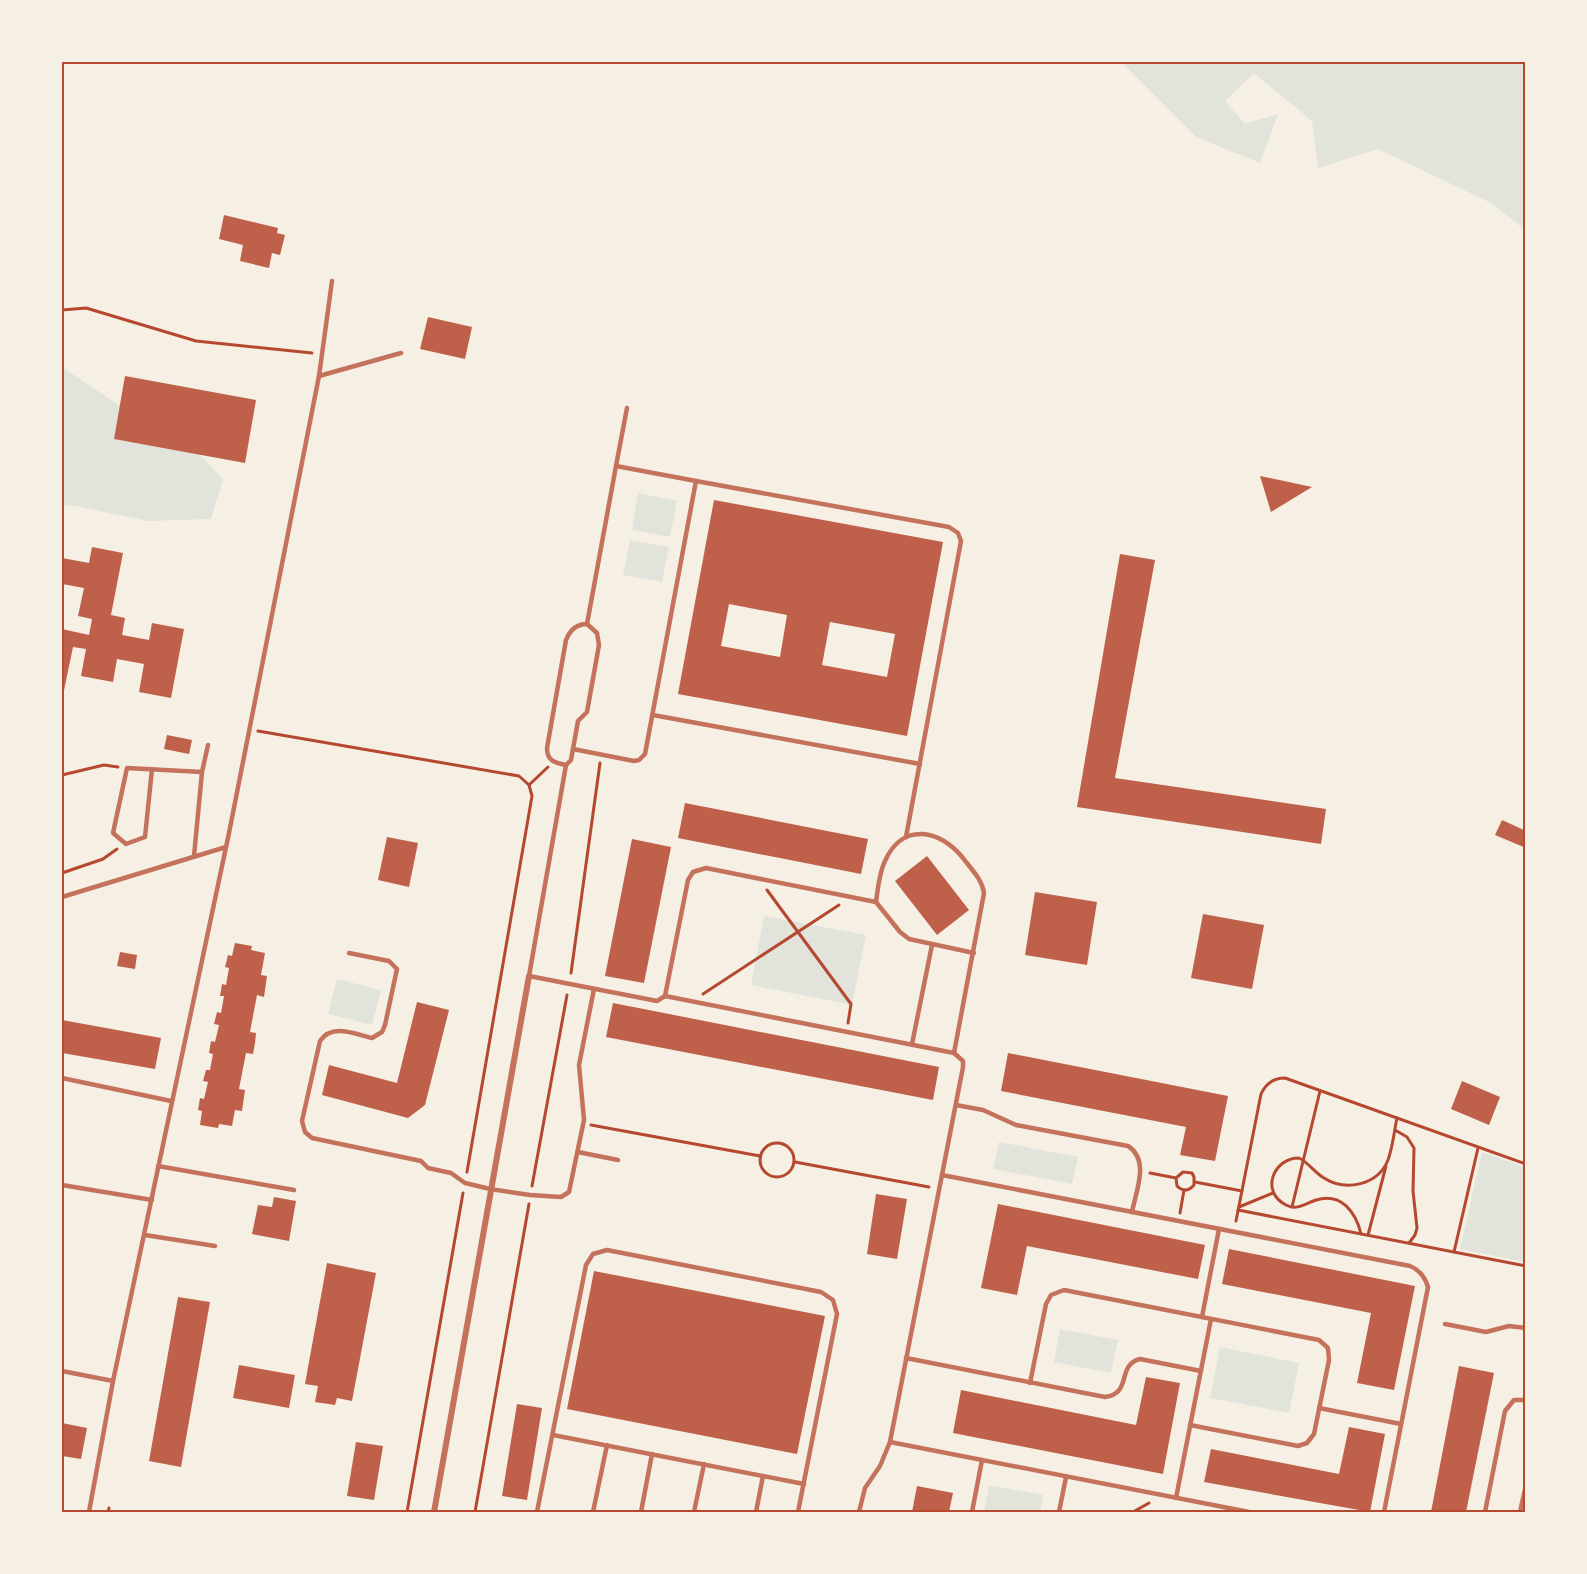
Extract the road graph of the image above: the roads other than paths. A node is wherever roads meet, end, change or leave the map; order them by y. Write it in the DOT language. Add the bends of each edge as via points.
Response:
graph roads {
  1 [pos="332,281"];
  2 [pos="401,353"];
  3 [pos="319,376"];
  4 [pos="627,408"];
  5 [pos="616,466"];
  6 [pos="696,481"];
  7 [pos="586,624"];
  8 [pos="653,715"];
  9 [pos="208,745"];
  10 [pos="573,749"];
  11 [pos="920,764"];
  12 [pos="566,765"];
  13 [pos="152,769"];
  14 [pos="202,772"];
  15 [pos="906,837"];
  16 [pos="226,847"];
  17 [pos="194,856"];
  18 [pos="62,897"];
  19 [pos="876,902"];
  20 [pos="932,945"];
  21 [pos="349,953"];
  22 [pos="974,953"];
  23 [pos="529,976"];
  24 [pos="594,989"];
  25 [pos="665,996"];
  26 [pos="912,1044"];
  27 [pos="954,1053"];
  28 [pos="62,1078"];
  29 [pos="171,1101"];
  30 [pos="956,1105"];
  31 [pos="578,1152"];
  32 [pos="618,1160"];
  33 [pos="158,1166"];
  34 [pos="942,1175"];
  35 [pos="62,1185"];
  36 [pos="490,1189"];
  37 [pos="294,1191"];
  38 [pos="152,1200"];
  39 [pos="1132,1212"];
  40 [pos="1219,1229"];
  41 [pos="145,1235"];
  42 [pos="215,1246"];
  43 [pos="1202,1317"];
  44 [pos="1211,1319"];
  45 [pos="1445,1324"];
  46 [pos="1526,1328"];
  47 [pos="906,1358"];
  48 [pos="62,1371"];
  49 [pos="1201,1371"];
  50 [pos="113,1381"];
  51 [pos="1030,1383"];
  52 [pos="1526,1400"];
  53 [pos="1319,1408"];
  54 [pos="1401,1424"];
  55 [pos="1190,1425"];
  56 [pos="553,1435"];
  57 [pos="890,1442"];
  58 [pos="606,1445"];
  59 [pos="652,1454"];
  60 [pos="982,1461"];
  61 [pos="704,1464"];
  62 [pos="763,1476"];
  63 [pos="1066,1477"];
  64 [pos="804,1484"];
  65 [pos="1526,1485"];
  66 [pos="1176,1498"];
  67 [pos="89,1512"];
  68 [pos="434,1512"];
  69 [pos="539,1512"];
  70 [pos="593,1512"];
  71 [pos="640,1512"];
  72 [pos="694,1512"];
  73 [pos="756,1512"];
  74 [pos="798,1512"];
  75 [pos="859,1512"];
  76 [pos="972,1512"];
  77 [pos="1059,1512"];
  78 [pos="1250,1512"];
  79 [pos="1384,1512"];
  80 [pos="1485,1512"];
  81 [pos="1520,1512"];
  1 -- 3 [label="lane"];
  2 -- 3 [label="lane"];
  3 -- 16 [label="lane"];
  4 -- 5 [label="lane"];
  5 -- 6 [label="lane"];
  5 -- 7 [label="lane"];
  6 -- 8 [label="lane"];
  6 -- 11 [label="lane" via="949,527 958,533 961,541"];
  7 -- 10 [label="lane" via="597,633 598,645 587,712 578,721"];
  7 -- 12 [label="lane" via="578,625 566,640 547,748 553,762"];
  8 -- 10 [label="lane" via="642,758 634,761"];
  8 -- 11 [label="lane"];
  9 -- 14 [label="lane"];
  10 -- 12 [label="lane"];
  11 -- 15 [label="lane"];
  12 -- 23 [label="lane"];
  13 -- 13 [label="lane" via="128,768 113,832 126,844 145,837"];
  13 -- 14 [label="lane"];
  14 -- 17 [label="lane"];
  15 -- 19 [label="lane" via="885,860"];
  15 -- 22 [label="lane" via="922,833 946,841 982,885 984,897"];
  16 -- 17 [label="lane"];
  16 -- 29 [label="lane"];
  17 -- 18 [label="lane"];
  19 -- 20 [label="lane" via="902,935"];
  19 -- 25 [label="lane" via="697,869 690,876"];
  20 -- 22 [label="lane"];
  20 -- 26 [label="lane"];
  21 -- 36 [label="lane" via="389,961 397,969 385,1025 372,1038 335,1030 323,1036 302,1121 305,1132 312,1138 421,1161 428,1168"];
  22 -- 27 [label="lane"];
  23 -- 24 [label="lane"];
  23 -- 36 [label="street"];
  24 -- 25 [label="lane" via="657,1001"];
  24 -- 31 [label="lane" via="579,1065 584,1124"];
  25 -- 26 [label="lane"];
  26 -- 27 [label="lane"];
  27 -- 30 [label="lane" via="963,1064"];
  28 -- 29 [label="lane"];
  29 -- 33 [label="lane"];
  30 -- 34 [label="lane"];
  30 -- 39 [label="lane" via="983,1110 1017,1125 1128,1146 1138,1155 1141,1165"];
  31 -- 32 [label="lane"];
  31 -- 36 [label="lane" via="571,1188 561,1197"];
  33 -- 37 [label="lane"];
  33 -- 38 [label="lane"];
  34 -- 39 [label="lane"];
  34 -- 47 [label="lane"];
  35 -- 38 [label="lane"];
  36 -- 68 [label="street"];
  38 -- 41 [label="lane"];
  39 -- 40 [label="lane"];
  40 -- 43 [label="lane"];
  40 -- 54 [label="lane" via="1410,1266 1422,1275 1428,1287"];
  41 -- 42 [label="lane"];
  41 -- 50 [label="lane"];
  43 -- 44 [label="lane"];
  43 -- 51 [label="lane" via="1059,1291 1046,1304"];
  44 -- 49 [label="lane"];
  44 -- 53 [label="lane" via="1323,1342 1329,1360"];
  45 -- 46 [label="lane" via="1486,1332 1509,1326"];
  47 -- 51 [label="lane"];
  47 -- 57 [label="lane"];
  48 -- 50 [label="lane"];
  49 -- 51 [label="lane" via="1135,1360 1128,1367 1119,1391 1105,1397"];
  49 -- 55 [label="lane"];
  50 -- 67 [label="lane"];
  52 -- 80 [label="lane" via="1514,1401 1505,1411"];
  53 -- 54 [label="lane"];
  53 -- 55 [label="lane" via="1314,1434 1298,1446"];
  54 -- 79 [label="lane"];
  55 -- 66 [label="lane"];
  56 -- 58 [label="lane"];
  56 -- 64 [label="lane" via="586,1265 593,1254 607,1250 787,1285 828,1294 837,1314"];
  56 -- 69 [label="lane"];
  57 -- 60 [label="lane"];
  57 -- 75 [label="lane" via="865,1488"];
  58 -- 59 [label="lane"];
  58 -- 70 [label="lane"];
  59 -- 61 [label="lane"];
  59 -- 71 [label="lane"];
  60 -- 63 [label="lane"];
  60 -- 76 [label="lane"];
  61 -- 62 [label="lane"];
  61 -- 72 [label="lane"];
  62 -- 64 [label="lane"];
  62 -- 73 [label="lane"];
  63 -- 66 [label="lane"];
  63 -- 77 [label="lane"];
  64 -- 74 [label="lane"];
  65 -- 81 [label="lane"];
  66 -- 78 [label="lane"];
}
